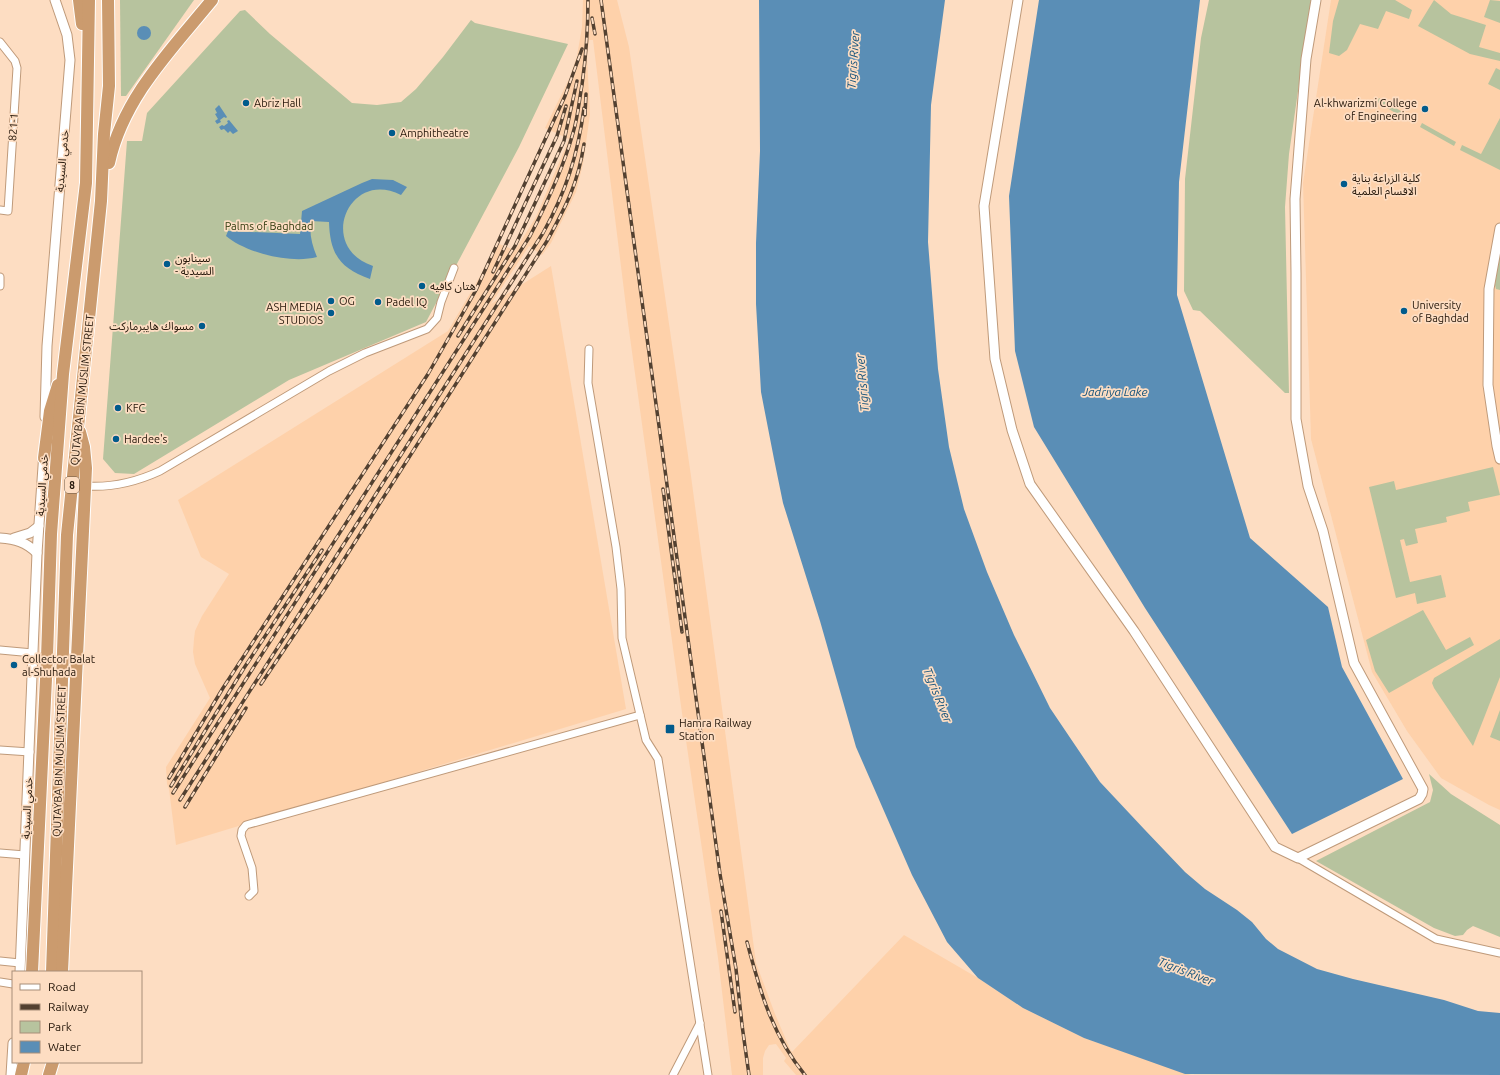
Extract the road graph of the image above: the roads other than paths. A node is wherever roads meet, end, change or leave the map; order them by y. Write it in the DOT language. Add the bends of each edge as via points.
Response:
graph roads {
  1 [pos="55,0"];
  2 [pos="79,0"];
  3 [pos="89,0"];
  4 [pos="108,0"];
  5 [pos="212,0"];
  6 [pos="1018,0"];
  7 [pos="1316,0"];
  8 [pos="0,42"];
  9 [pos="88,72"];
  10 [pos="101,201"];
  11 [pos="0,210"];
  12 [pos="1500,228"];
  13 [pos="454,268"];
  14 [pos="0,277"];
  15 [pos="0,286"];
  16 [pos="589,349"];
  17 [pos="63,374"];
  18 [pos="78,426"];
  19 [pos="44,458"];
  20 [pos="1500,459"];
  21 [pos="86,486"];
  22 [pos="39,526"];
  23 [pos="0,538"];
  24 [pos="11,539"];
  25 [pos="37,553"];
  26 [pos="0,650"];
  27 [pos="33,653"];
  28 [pos="640,715"];
  29 [pos="0,750"];
  30 [pos="30,752"];
  31 [pos="0,853"];
  32 [pos="25,855"];
  33 [pos="1298,858"];
  34 [pos="249,896"];
  35 [pos="1500,953"];
  36 [pos="0,961"];
  37 [pos="20,967"];
  38 [pos="32,971"];
  39 [pos="52,971"];
  40 [pos="62,971"];
  41 [pos="0,982"];
  42 [pos="12,984"];
  43 [pos="700,1023"];
  44 [pos="12,1054"];
  45 [pos="24,1063"];
  46 [pos="28,1063"];
  47 [pos="48,1063"];
  48 [pos="53,1063"];
  49 [pos="10,1075"];
  50 [pos="21,1075"];
  51 [pos="28,1075"];
  52 [pos="49,1075"];
  53 [pos="673,1075"];
  54 [pos="708,1075"];
  1 -- 19 [label="street, خدمي السيدية" via="67,35 70,60 47,346"];
  2 -- 9 [label="highway"];
  3 -- 9 [label="highway, QUTAYBA BIN MUSLIM STREET / 8"];
  4 -- 10 [label="highway, QUTAYBA BIN MUSLIM STREET / 8" via="109,86"];
  5 -- 10 [label="highway" via="144,84 128,109 113,146"];
  6 -- 33 [label="street" via="984,206 995,359 1012,430 1030,484 1134,631 1275,847"];
  7 -- 33 [label="street" via="1306,59 1295,199 1296,419 1308,486 1323,531 1354,663 1423,789 1419,799"];
  8 -- 11 [label="street, 821-1" via="15,61 17,68 8,211"];
  9 -- 17 [label="highway, QUTAYBA BIN MUSLIM STREET / 8" via="86,183"];
  10 -- 18 [label="highway, QUTAYBA BIN MUSLIM STREET / 8"];
  12 -- 20 [label="street" via="1490,289 1488,379"];
  13 -- 21 [label="street" via="437,318 427,329 329,371 147,477 122,484"];
  14 -- 15 [label="street"];
  16 -- 28 [label="street" via="588,383 616,547 621,589 622,638"];
  17 -- 19 [label="highway" via="50,411"];
  17 -- 38 [label="highway, QUTAYBA BIN MUSLIM STREET / 8" via="51,534"];
  18 -- 21 [label="highway" via="86,458"];
  18 -- 39 [label="highway, QUTAYBA BIN MUSLIM STREET / 8" via="67,535"];
  19 -- 22 [label="street, خدمي السيدية"];
  21 -- 40 [label="highway"];
  22 -- 24 [label="street" via="25,536"];
  22 -- 25 [label="street, خدمي السيدية"];
  23 -- 24 [label="street"];
  24 -- 25 [label="street" via="25,543"];
  25 -- 27 [label="street, خدمي السيدية"];
  26 -- 27 [label="street"];
  27 -- 30 [label="street, خدمي السيدية"];
  28 -- 34 [label="street" via="246,826 241,836 254,880 254,891"];
  28 -- 43 [label="street" via="646,740 658,759"];
  29 -- 30 [label="street"];
  30 -- 32 [label="street, خدمي السيدية"];
  31 -- 32 [label="street"];
  32 -- 37 [label="street, خدمي السيدية"];
  33 -- 35 [label="street" via="1436,939"];
  36 -- 37 [label="street"];
  41 -- 42 [label="street"];
  43 -- 53 [label="street"];
  43 -- 54 [label="street"];
  44 -- 49 [label="street"];
  45 -- 50 [label="highway"];
  46 -- 51 [label="highway"];
  47 -- 52 [label="highway"];
  48 -- 52 [label="highway"];
}
